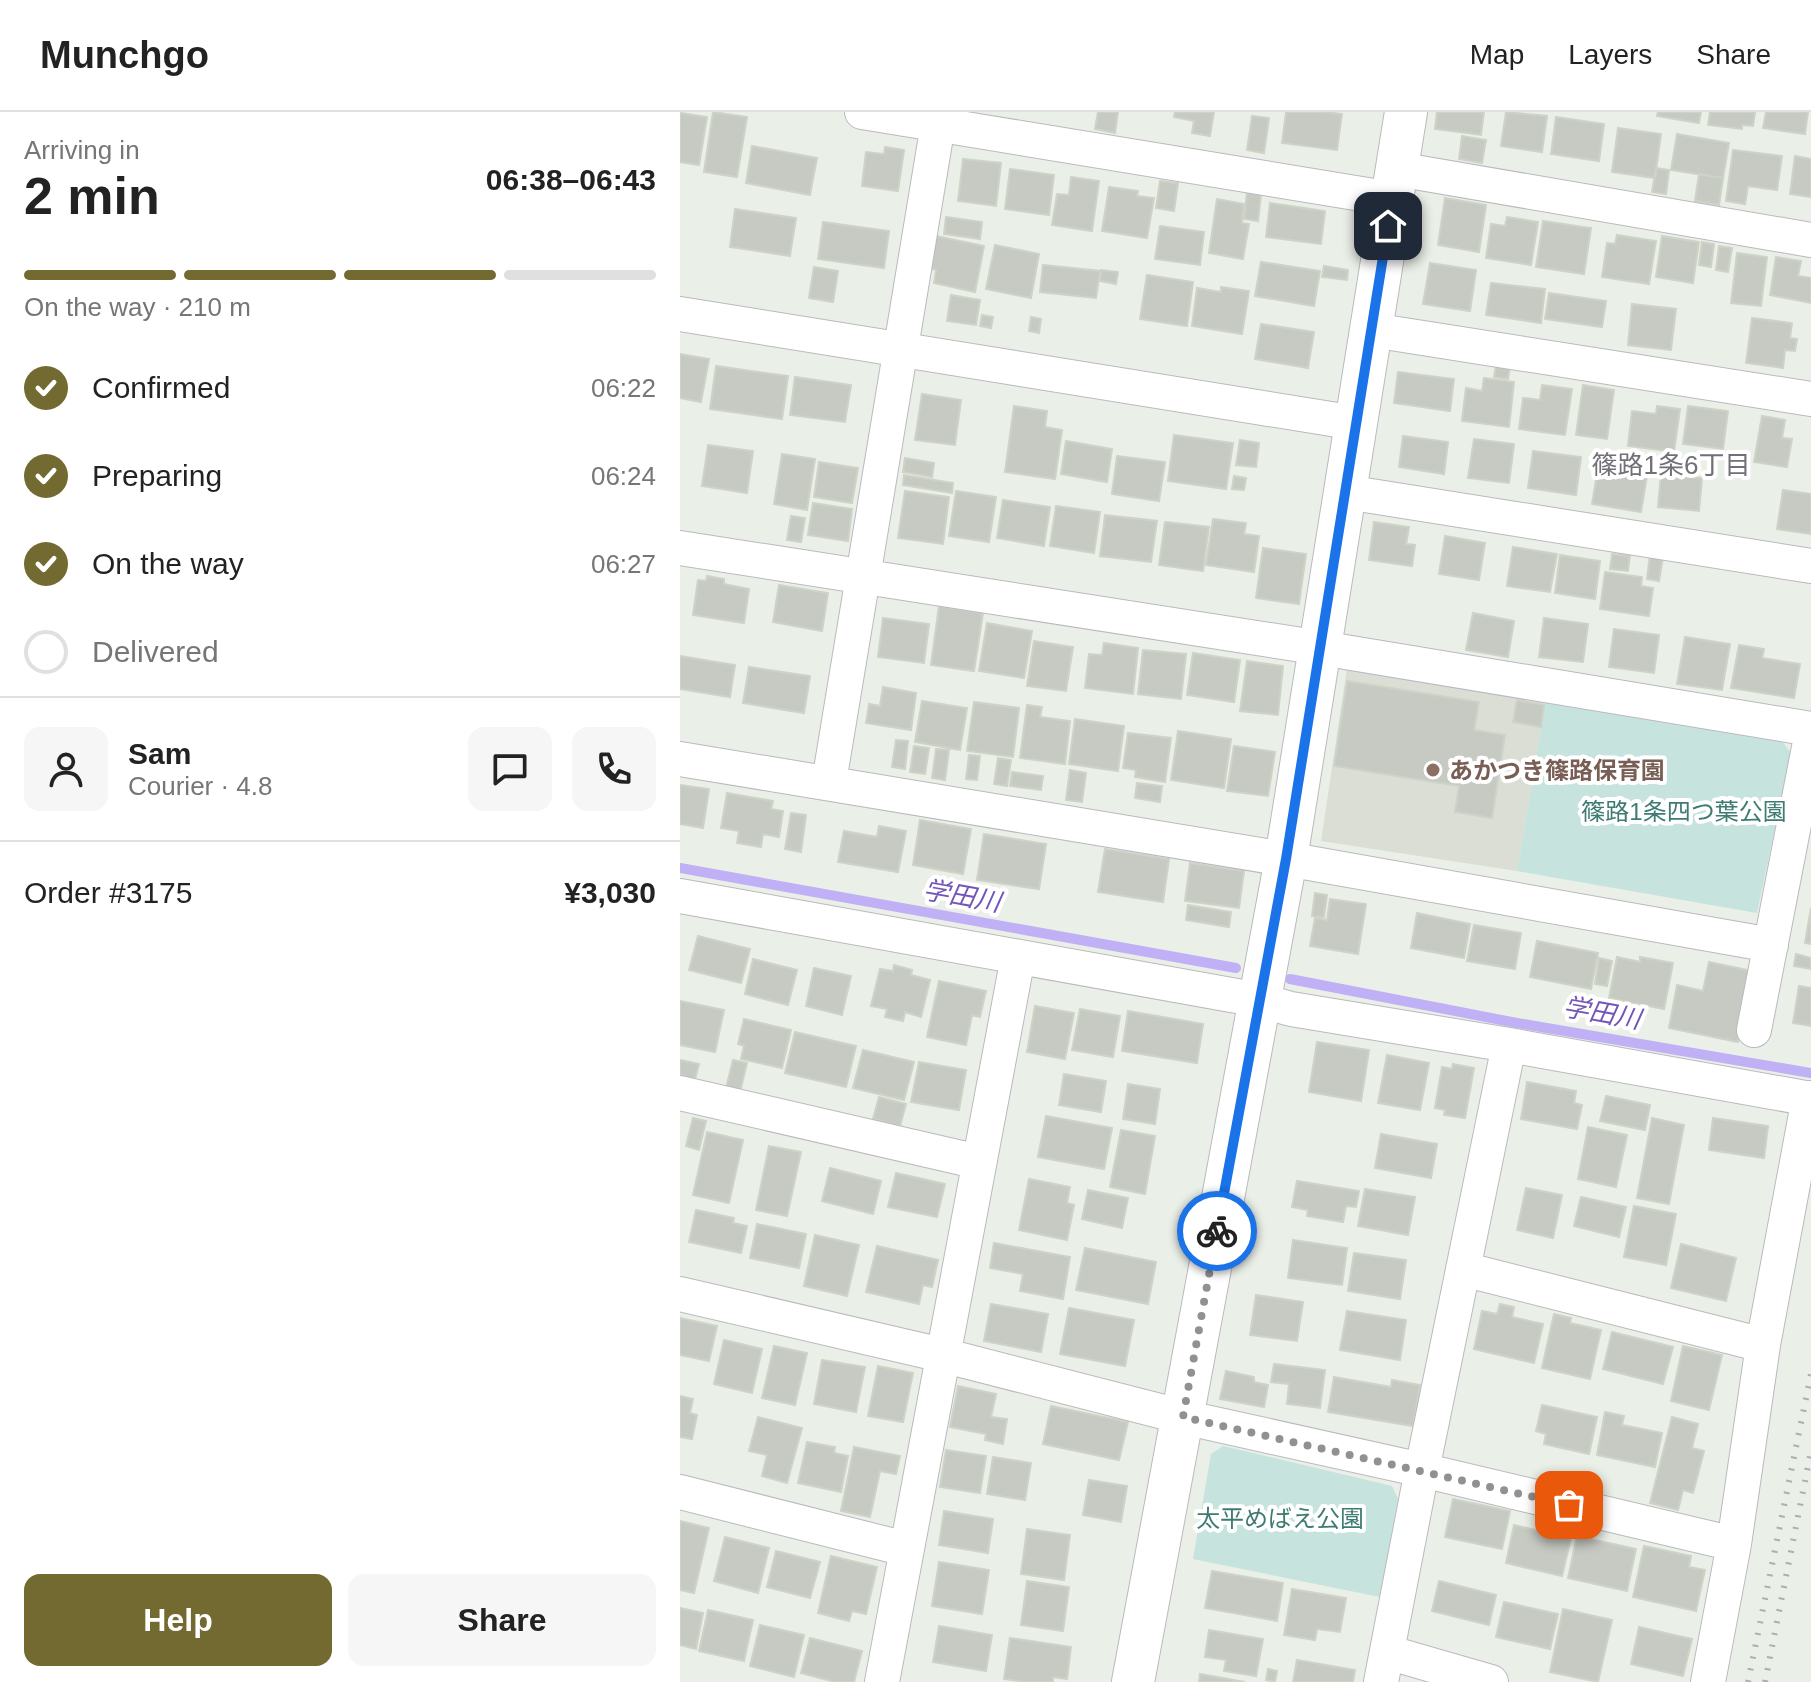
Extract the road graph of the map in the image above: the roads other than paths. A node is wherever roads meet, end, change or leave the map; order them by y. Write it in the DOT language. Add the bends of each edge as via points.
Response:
graph roads {
  1 [pos="862,112"];
  2 [pos="1406,112"];
  3 [pos="939,118"];
  4 [pos="1395,184"];
  5 [pos="1811,240"];
  6 [pos="680,314"];
  7 [pos="1372,330"];
  8 [pos="901,350"];
  9 [pos="1811,399"];
  10 [pos="1356,423"];
  11 [pos="1346,492"];
  12 [pos="680,548"];
  13 [pos="1811,566"];
  14 [pos="863,577"];
  15 [pos="1321,648"];
  16 [pos="1811,729"];
  17 [pos="1811,737"];
  18 [pos="680,759"];
  19 [pos="829,782"];
  20 [pos="1286,859"];
  21 [pos="680,896"];
  22 [pos="1771,945"];
  23 [pos="1018,957"];
  24 [pos="1259,1000"];
  25 [pos="1754,1030"];
  26 [pos="1509,1045"];
  27 [pos="680,1093"];
  28 [pos="1810,1098"];
  29 [pos="979,1162"];
  30 [pos="1463,1269"];
  31 [pos="680,1294"];
  32 [pos="1763,1345"];
  33 [pos="942,1355"];
  34 [pos="1183,1417"];
  35 [pos="1422,1470"];
  36 [pos="680,1492"];
  37 [pos="1734,1544"];
  38 [pos="906,1549"];
  39 [pos="1384,1667"];
  40 [pos="882,1682"];
  41 [pos="1133,1682"];
  42 [pos="1491,1682"];
  43 [pos="1708,1682"];
  1 -- 3 [label="street"];
  2 -- 4 [label="street"];
  3 -- 4 [label="street"];
  3 -- 8 [label="street"];
  4 -- 5 [label="street"];
  4 -- 7 [label="street"];
  6 -- 8 [label="street"];
  7 -- 9 [label="street"];
  7 -- 10 [label="street"];
  8 -- 10 [label="street"];
  8 -- 14 [label="street"];
  10 -- 11 [label="street"];
  11 -- 13 [label="street"];
  11 -- 15 [label="street"];
  12 -- 14 [label="street"];
  14 -- 15 [label="street"];
  14 -- 19 [label="street"];
  15 -- 16 [label="street"];
  15 -- 20 [label="street"];
  17 -- 22 [label="street"];
  18 -- 19 [label="street"];
  19 -- 20 [label="street"];
  20 -- 22 [label="street"];
  20 -- 24 [label="street"];
  21 -- 23 [label="street"];
  22 -- 25 [label="street"];
  23 -- 24 [label="street"];
  23 -- 29 [label="street"];
  24 -- 26 [label="street"];
  24 -- 34 [label="street"];
  26 -- 28 [label="street"];
  26 -- 30 [label="street"];
  27 -- 29 [label="street"];
  28 -- 32 [label="street"];
  29 -- 33 [label="street"];
  30 -- 32 [label="street"];
  30 -- 35 [label="street"];
  31 -- 33 [label="street"];
  32 -- 37 [label="street"];
  33 -- 34 [label="street"];
  33 -- 38 [label="street"];
  34 -- 35 [label="street"];
  34 -- 41 [label="street"];
  35 -- 37 [label="street"];
  35 -- 39 [label="street"];
  36 -- 38 [label="street"];
  37 -- 43 [label="street"];
  38 -- 40 [label="street"];
  39 -- 42 [label="street"];
}
